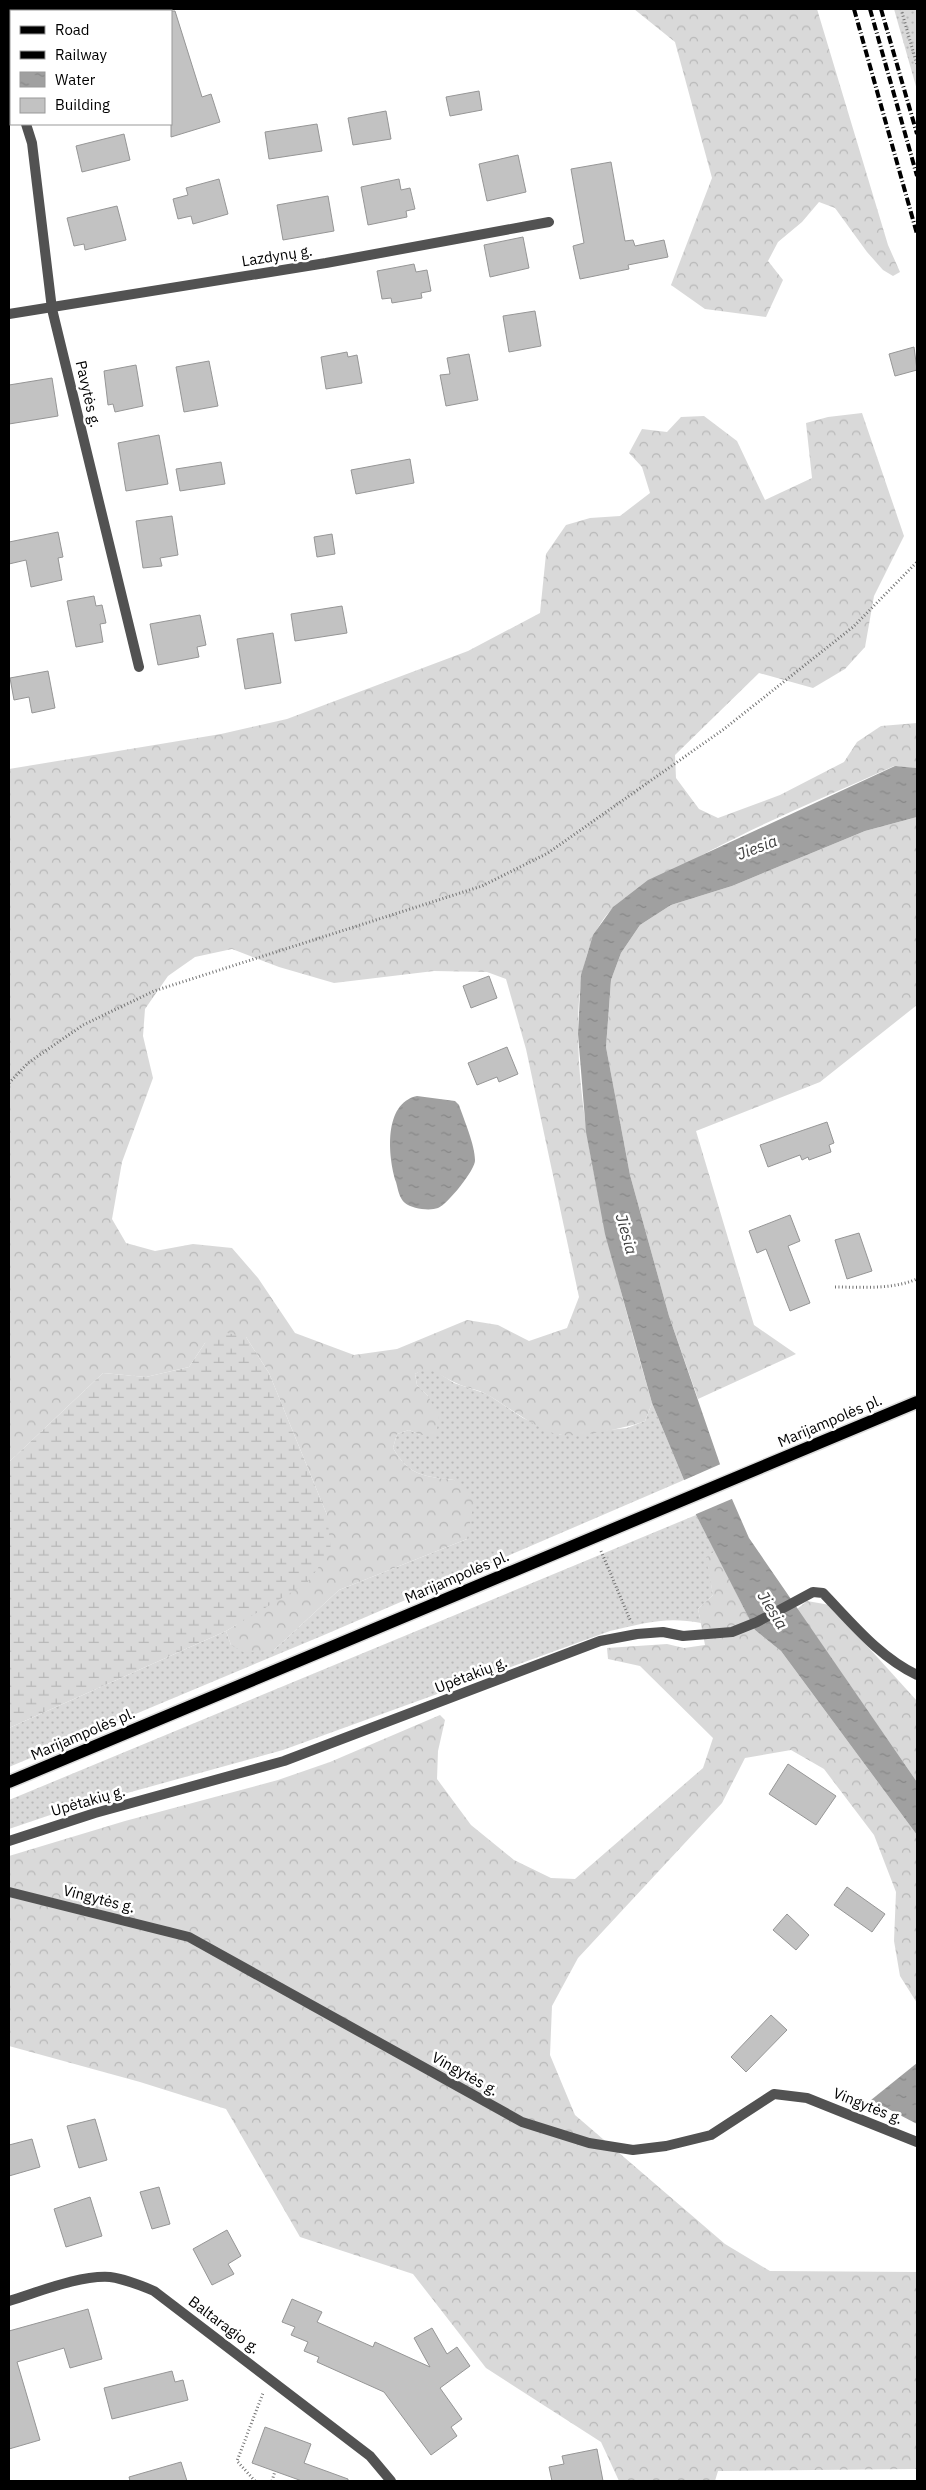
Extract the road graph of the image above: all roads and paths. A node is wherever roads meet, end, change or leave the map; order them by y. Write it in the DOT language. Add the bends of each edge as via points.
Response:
graph roads {
  1 [pos="901,9"];
  2 [pos="917,65"];
  3 [pos="26,125"];
  4 [pos="549,222"];
  5 [pos="52,309"];
  6 [pos="9,314"];
  7 [pos="917,562"];
  8 [pos="139,667"];
  9 [pos="9,1083"];
  10 [pos="917,1279"];
  11 [pos="835,1287"];
  12 [pos="917,1402"];
  13 [pos="602,1554"];
  14 [pos="632,1626"];
  15 [pos="917,1675"];
  16 [pos="9,1782"];
  17 [pos="9,1841"];
  18 [pos="9,1892"];
  19 [pos="917,2142"];
  20 [pos="9,2301"];
  21 [pos="268,2378"];
  22 [pos="275,2471"];
  23 [pos="256,2481"];
  24 [pos="272,2481"];
  25 [pos="391,2481"];
  1 -- 2 [label="path"];
  3 -- 5 [label="street, Pavytės g." via="32,143"];
  4 -- 5 [label="street, Lazdynų g."];
  5 -- 6 [label="street, Lazdynų g."];
  5 -- 8 [label="street, Pavytės g."];
  7 -- 9 [label="path" via="853,627 724,729 548,853 482,886 154,992 83,1025 28,1063"];
  10 -- 11 [label="path" via="885,1287"];
  12 -- 16 [label="main road, Marijampolės pl."];
  13 -- 14 [label="path"];
  15 -- 17 [label="street, Upėtakių g." via="905,1670 870,1642 823,1592 814,1592 732,1632 683,1636 663,1632 600,1641 284,1761"];
  18 -- 19 [label="street, Vingytės g." via="189,1937 522,2122 589,2143 633,2150 711,2135 774,2094 807,2098"];
  20 -- 21 [label="street, Baltaragio g." via="93,2277 131,2282 154,2291"];
  21 -- 23 [label="path" via="238,2461"];
  21 -- 25 [label="street, Baltaragio g." via="370,2456"];
  22 -- 24 [label="path"];
}
